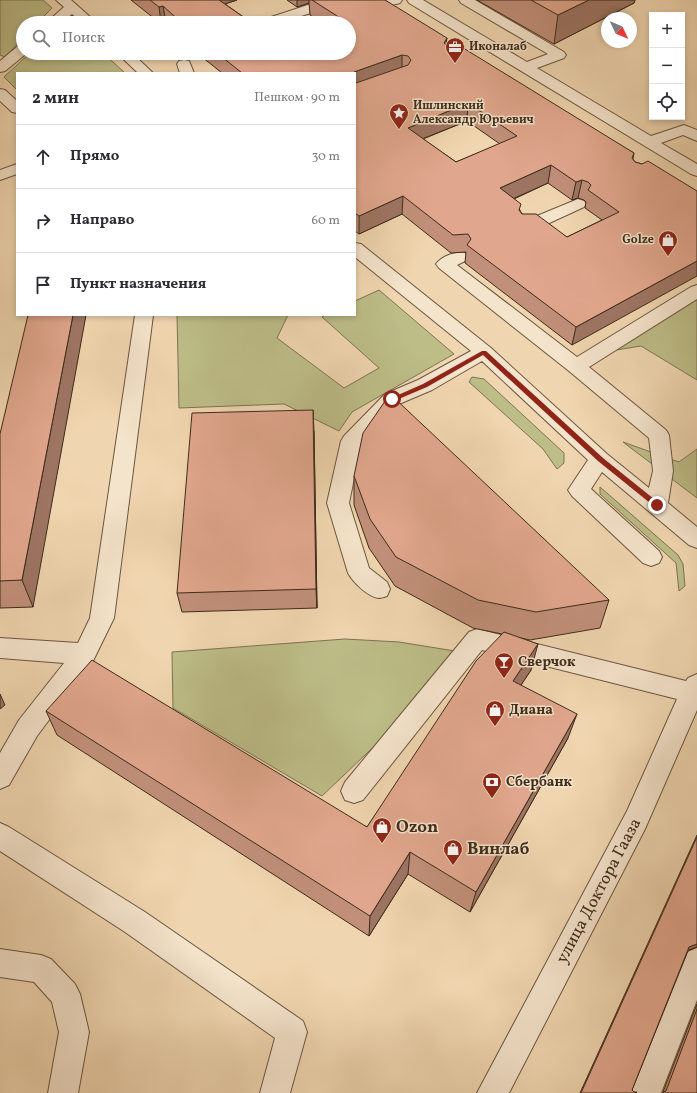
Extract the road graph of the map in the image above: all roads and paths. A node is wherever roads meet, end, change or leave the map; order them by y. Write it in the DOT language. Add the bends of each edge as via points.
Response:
graph roads {
  1 [pos="336,0"];
  2 [pos="395,0"];
  3 [pos="414,0"];
  4 [pos="466,0"];
  5 [pos="68,4"];
  6 [pos="369,7"];
  7 [pos="59,16"];
  8 [pos="82,16"];
  9 [pos="288,16"];
  10 [pos="487,45"];
  11 [pos="474,50"];
  12 [pos="16,55"];
  13 [pos="132,60"];
  14 [pos="0,68"];
  15 [pos="526,68"];
  16 [pos="145,72"];
  17 [pos="0,93"];
  18 [pos="16,108"];
  19 [pos="697,136"];
  20 [pos="649,142"];
  21 [pos="676,158"];
  22 [pos="656,167"];
  23 [pos="16,169"];
  24 [pos="697,170"];
  25 [pos="0,175"];
  26 [pos="578,204"];
  27 [pos="526,228"];
  28 [pos="356,249"];
  29 [pos="459,257"];
  30 [pos="697,291"];
  31 [pos="144,316"];
  32 [pos="484,352"];
  33 [pos="576,366"];
  34 [pos="600,459"];
  35 [pos="657,505"];
  36 [pos="697,539"];
  37 [pos="651,557"];
  38 [pos="379,589"];
  39 [pos="0,648"];
  40 [pos="85,654"];
  41 [pos="694,689"];
  42 [pos="0,777"];
  43 [pos="354,791"];
  44 [pos="0,836"];
  45 [pos="697,962"];
  46 [pos="0,963"];
  47 [pos="63,1093"];
  48 [pos="275,1093"];
  49 [pos="492,1093"];
  50 [pos="646,1093"];
  1 -- 9 [label="street"];
  2 -- 6 [label="street"];
  3 -- 10 [label="street"];
  4 -- 15 [label="street" via="559,55"];
  5 -- 7 [label="street"];
  5 -- 8 [label="street"];
  10 -- 11 [label="street"];
  10 -- 15 [label="street"];
  12 -- 14 [label="street"];
  13 -- 16 [label="street"];
  15 -- 20 [label="street"];
  17 -- 18 [label="street"];
  19 -- 20 [label="street" via="684,130"];
  20 -- 21 [label="street"];
  21 -- 22 [label="street"];
  21 -- 24 [label="street"];
  23 -- 25 [label="street"];
  26 -- 27 [label="street"];
  28 -- 32 [label="street"];
  29 -- 33 [label="street" via="445,264"];
  30 -- 33 [label="street"];
  31 -- 40 [label="street" via="102,618"];
  32 -- 34 [label="street"];
  32 -- 38 [label="street" via="425,385 392,399 351,441 338,503 359,573"];
  33 -- 35 [label="street" via="659,435 663,471"];
  34 -- 35 [label="street"];
  34 -- 37 [label="street" via="579,490"];
  35 -- 36 [label="street"];
  39 -- 40 [label="street"];
  40 -- 42 [label="street" via="28,728"];
  41 -- 43 [label="street" via="652,682 477,639"];
  41 -- 49 [label="street, улица Доктора Гааза" via="636,820"];
  44 -- 48 [label="street" via="135,922 292,1032"];
  45 -- 50 [label="street"];
  46 -- 47 [label="street" via="41,969 65,994 74,1032"];
}
